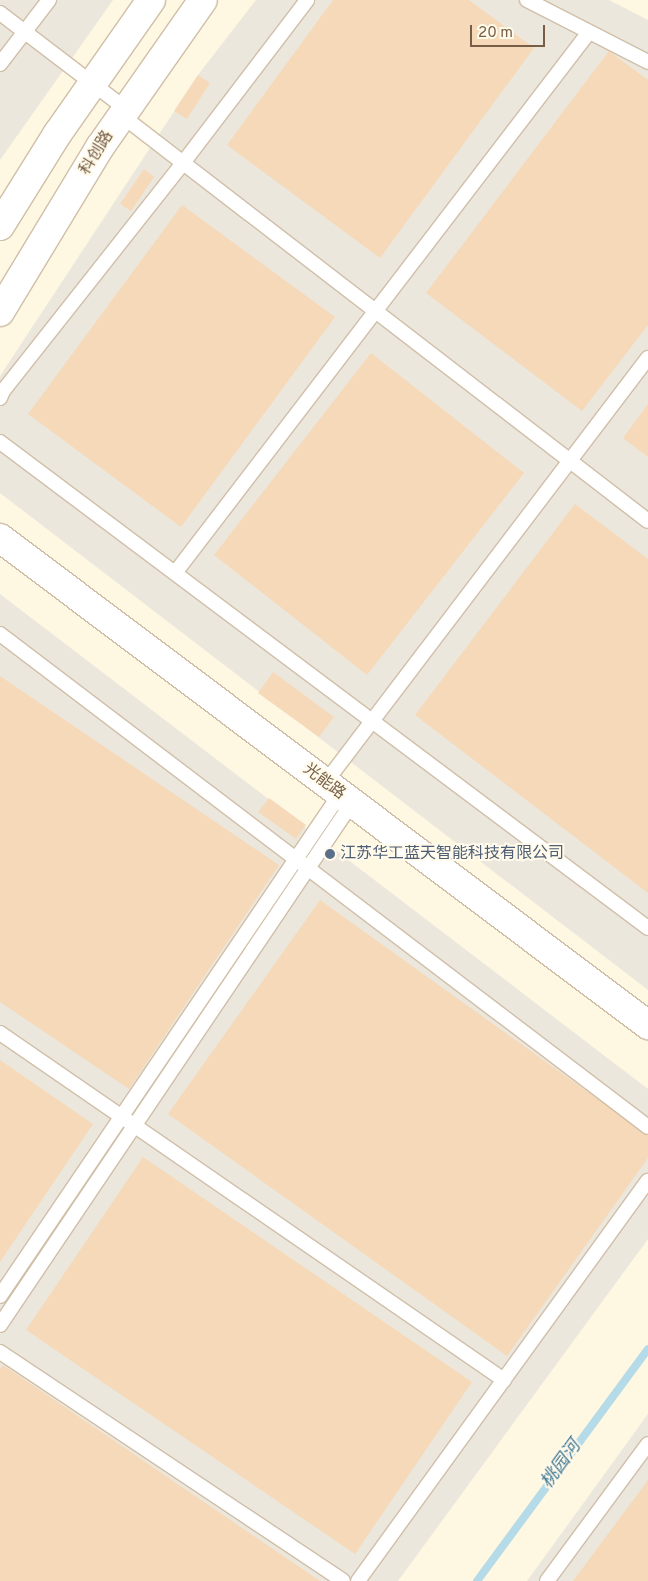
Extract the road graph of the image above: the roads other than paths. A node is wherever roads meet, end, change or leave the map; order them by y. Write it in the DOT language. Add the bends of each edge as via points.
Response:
graph roads {
  1 [pos="49,0"];
  2 [pos="151,0"];
  3 [pos="203,0"];
  4 [pos="307,0"];
  5 [pos="527,0"];
  6 [pos="0,13"];
  7 [pos="25,32"];
  8 [pos="589,32"];
  9 [pos="648,62"];
  10 [pos="0,64"];
  11 [pos="92,84"];
  12 [pos="124,112"];
  13 [pos="183,162"];
  14 [pos="0,226"];
  15 [pos="374,310"];
  16 [pos="0,312"];
  17 [pos="648,358"];
  18 [pos="0,398"];
  19 [pos="0,442"];
  20 [pos="569,460"];
  21 [pos="648,521"];
  22 [pos="0,538"];
  23 [pos="175,573"];
  24 [pos="0,634"];
  25 [pos="372,720"];
  26 [pos="339,793"];
  27 [pos="295,859"];
  28 [pos="308,869"];
  29 [pos="648,928"];
  30 [pos="648,1025"];
  31 [pos="0,1034"];
  32 [pos="122,1115"];
  33 [pos="135,1125"];
  34 [pos="648,1127"];
  35 [pos="648,1181"];
  36 [pos="0,1296"];
  37 [pos="0,1325"];
  38 [pos="0,1352"];
  39 [pos="504,1380"];
  40 [pos="648,1444"];
  41 [pos="343,1581"];
  42 [pos="358,1581"];
  43 [pos="547,1581"];
  1 -- 7 [label="lane"];
  2 -- 11 [label="street"];
  3 -- 12 [label="street, 科创路"];
  4 -- 13 [label="lane"];
  5 -- 8 [label="lane"];
  6 -- 7 [label="lane"];
  7 -- 10 [label="lane"];
  7 -- 11 [label="lane"];
  8 -- 9 [label="lane"];
  8 -- 15 [label="lane"];
  11 -- 12 [label="lane"];
  11 -- 14 [label="street"];
  12 -- 13 [label="lane"];
  12 -- 16 [label="street, 科创路"];
  13 -- 15 [label="lane"];
  13 -- 18 [label="lane"];
  15 -- 20 [label="lane"];
  15 -- 23 [label="lane"];
  17 -- 20 [label="lane"];
  19 -- 23 [label="lane"];
  20 -- 21 [label="lane"];
  20 -- 25 [label="lane"];
  22 -- 26 [label="street, 光能路"];
  23 -- 25 [label="lane"];
  24 -- 27 [label="lane"];
  25 -- 26 [label="lane"];
  25 -- 29 [label="lane"];
  26 -- 27 [label="lane"];
  26 -- 28 [label="lane"];
  26 -- 30 [label="street, 光能路"];
  27 -- 28 [label="lane"];
  27 -- 32 [label="lane"];
  28 -- 33 [label="lane"];
  28 -- 34 [label="lane"];
  31 -- 32 [label="lane"];
  32 -- 33 [label="lane"];
  32 -- 36 [label="lane"];
  33 -- 37 [label="lane"];
  33 -- 39 [label="lane"];
  35 -- 39 [label="lane"];
  38 -- 41 [label="lane"];
  39 -- 42 [label="lane"];
  40 -- 43 [label="lane"];
}
